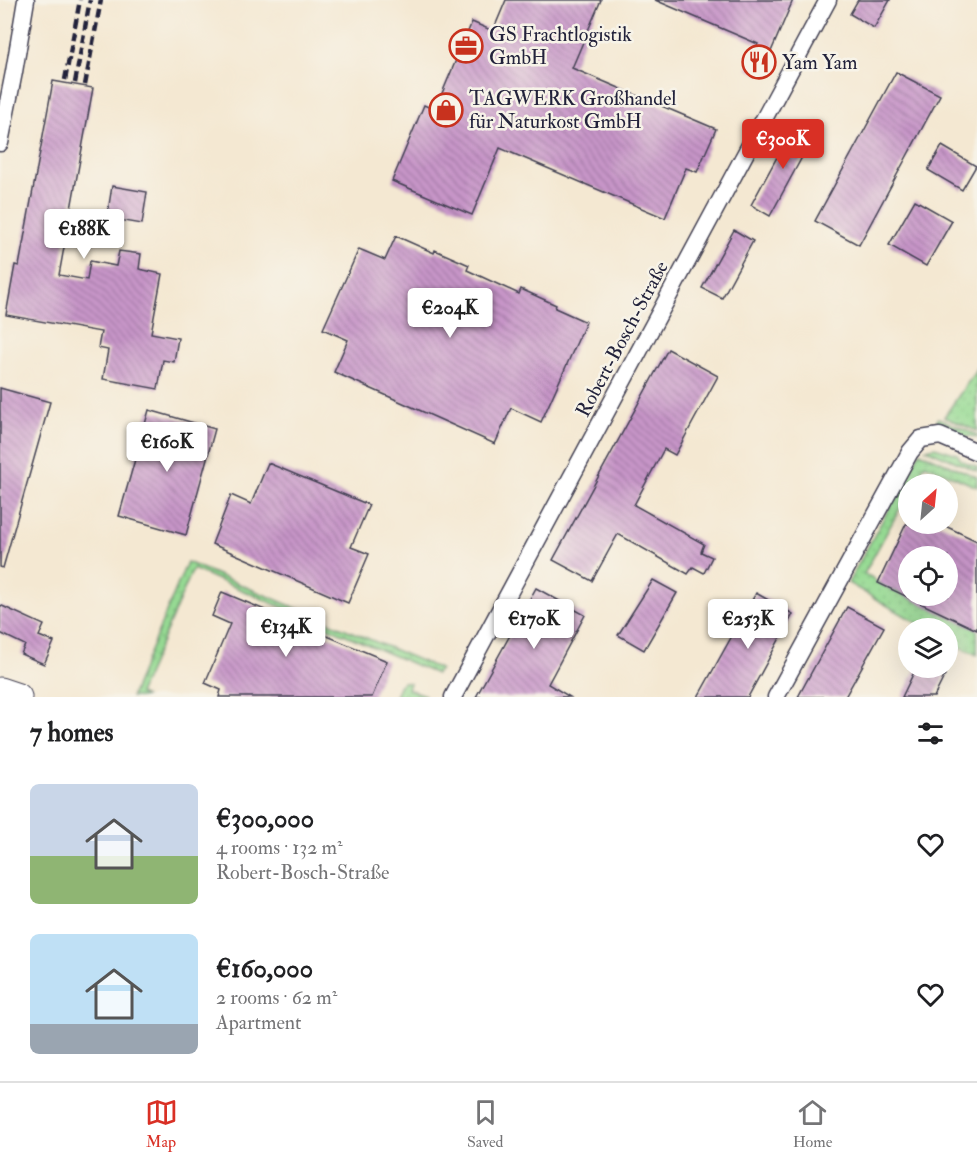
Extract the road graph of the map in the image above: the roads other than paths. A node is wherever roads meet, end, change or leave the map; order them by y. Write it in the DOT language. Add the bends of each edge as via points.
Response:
graph roads {
  1 [pos="26,0"];
  2 [pos="828,0"];
  3 [pos="0,143"];
  4 [pos="977,452"];
  5 [pos="0,691"];
  6 [pos="18,697"];
  7 [pos="453,697"];
  8 [pos="776,697"];
  1 -- 3 [label="street"];
  2 -- 7 [label="street, Robert-Bosch-Straße"];
  4 -- 8 [label="street" via="940,436 921,439 910,452"];
  5 -- 6 [label="main road"];
}
